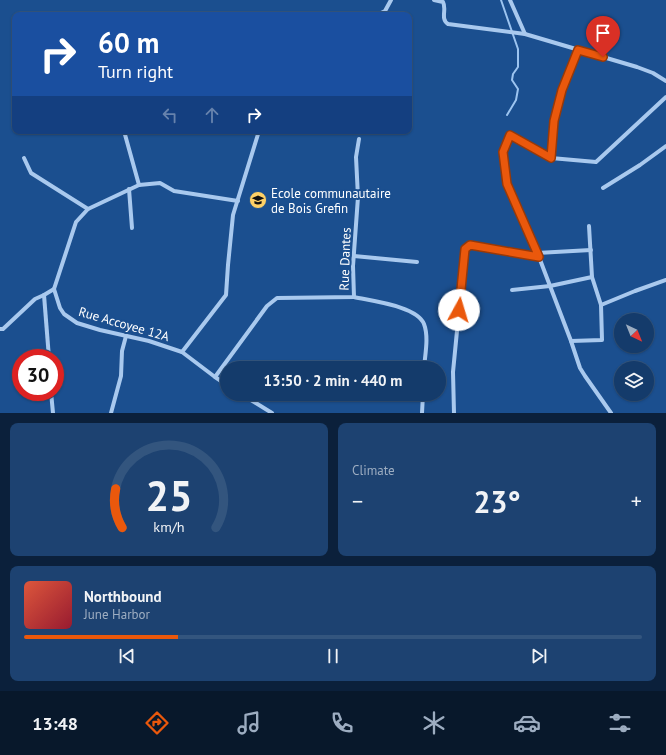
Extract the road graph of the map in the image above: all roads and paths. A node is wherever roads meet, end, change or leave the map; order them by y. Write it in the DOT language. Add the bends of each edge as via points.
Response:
graph roads {
  1 [pos="391,0"];
  2 [pos="434,0"];
  3 [pos="510,0"];
  4 [pos="383,12"];
  5 [pos="525,34"];
  6 [pos="578,50"];
  7 [pos="666,81"];
  8 [pos="666,97"];
  9 [pos="125,134"];
  10 [pos="258,134"];
  11 [pos="359,139"];
  12 [pos="666,146"];
  13 [pos="24,158"];
  14 [pos="551,158"];
  15 [pos="139,185"];
  16 [pos="603,188"];
  17 [pos="129,190"];
  18 [pos="238,201"];
  19 [pos="88,209"];
  20 [pos="589,226"];
  21 [pos="132,228"];
  22 [pos="591,250"];
  23 [pos="538,255"];
  24 [pos="354,256"];
  25 [pos="417,262"];
  26 [pos="592,277"];
  27 [pos="666,280"];
  28 [pos="550,286"];
  29 [pos="54,289"];
  30 [pos="512,290"];
  31 [pos="44,295"];
  32 [pos="354,297"];
  33 [pos="601,305"];
  34 [pos="0,329"];
  35 [pos="126,336"];
  36 [pos="571,341"];
  37 [pos="48,349"];
  38 [pos="182,352"];
  39 [pos="425,361"];
  40 [pos="215,377"];
  41 [pos="220,380"];
  42 [pos="52,401"];
  43 [pos="252,401"];
  44 [pos="423,401"];
  45 [pos="53,413"];
  46 [pos="111,413"];
  47 [pos="272,413"];
  48 [pos="422,413"];
  49 [pos="454,413"];
  50 [pos="611,413"];
  1 -- 4 [label="street"];
  2 -- 5 [label="street" via="445,5 444,19 448,24"];
  3 -- 5 [label="street"];
  5 -- 6 [label="street"];
  6 -- 7 [label="street" via="653,72"];
  6 -- 14 [label="street" via="562,90 554,121"];
  8 -- 14 [label="street" via="596,162"];
  9 -- 15 [label="street"];
  10 -- 18 [label="street"];
  11 -- 24 [label="street, Rue Dantes" via="356,158 358,197"];
  12 -- 16 [label="street"];
  13 -- 19 [label="street" via="30,173"];
  14 -- 23 [label="street" via="510,135 503,152 507,184"];
  15 -- 17 [label="street"];
  15 -- 18 [label="street" via="160,183 174,191"];
  17 -- 19 [label="street"];
  17 -- 21 [label="street"];
  18 -- 38 [label="street" via="233,215 226,295"];
  19 -- 29 [label="street" via="76,222"];
  20 -- 22 [label="street"];
  22 -- 23 [label="street"];
  22 -- 26 [label="street"];
  23 -- 28 [label="street"];
  23 -- 49 [label="street" via="470,245 465,249 453,372"];
  24 -- 25 [label="street"];
  24 -- 32 [label="street, Rue Dantes"];
  26 -- 28 [label="street"];
  26 -- 33 [label="street"];
  27 -- 33 [label="street"];
  28 -- 30 [label="street"];
  28 -- 36 [label="street"];
  29 -- 31 [label="street"];
  29 -- 35 [label="street, Rue Accoyee 12A" via="64,314 77,323"];
  31 -- 34 [label="street" via="35,299"];
  31 -- 37 [label="street"];
  32 -- 39 [label="street" via="414,313 424,324 427,337"];
  32 -- 40 [label="street, Rue Dantes" via="277,298 267,306"];
  33 -- 36 [label="street" via="602,340"];
  35 -- 38 [label="street, Rue Accoyee 12A"];
  35 -- 46 [label="street" via="121,376"];
  36 -- 50 [label="street" via="580,368"];
  38 -- 40 [label="street, Rue Accoyee 12A"];
  40 -- 41 [label="street, Rue Accoyee 12A"];
  42 -- 45 [label="street"];
  43 -- 47 [label="street"];
  44 -- 48 [label="street"];
}
